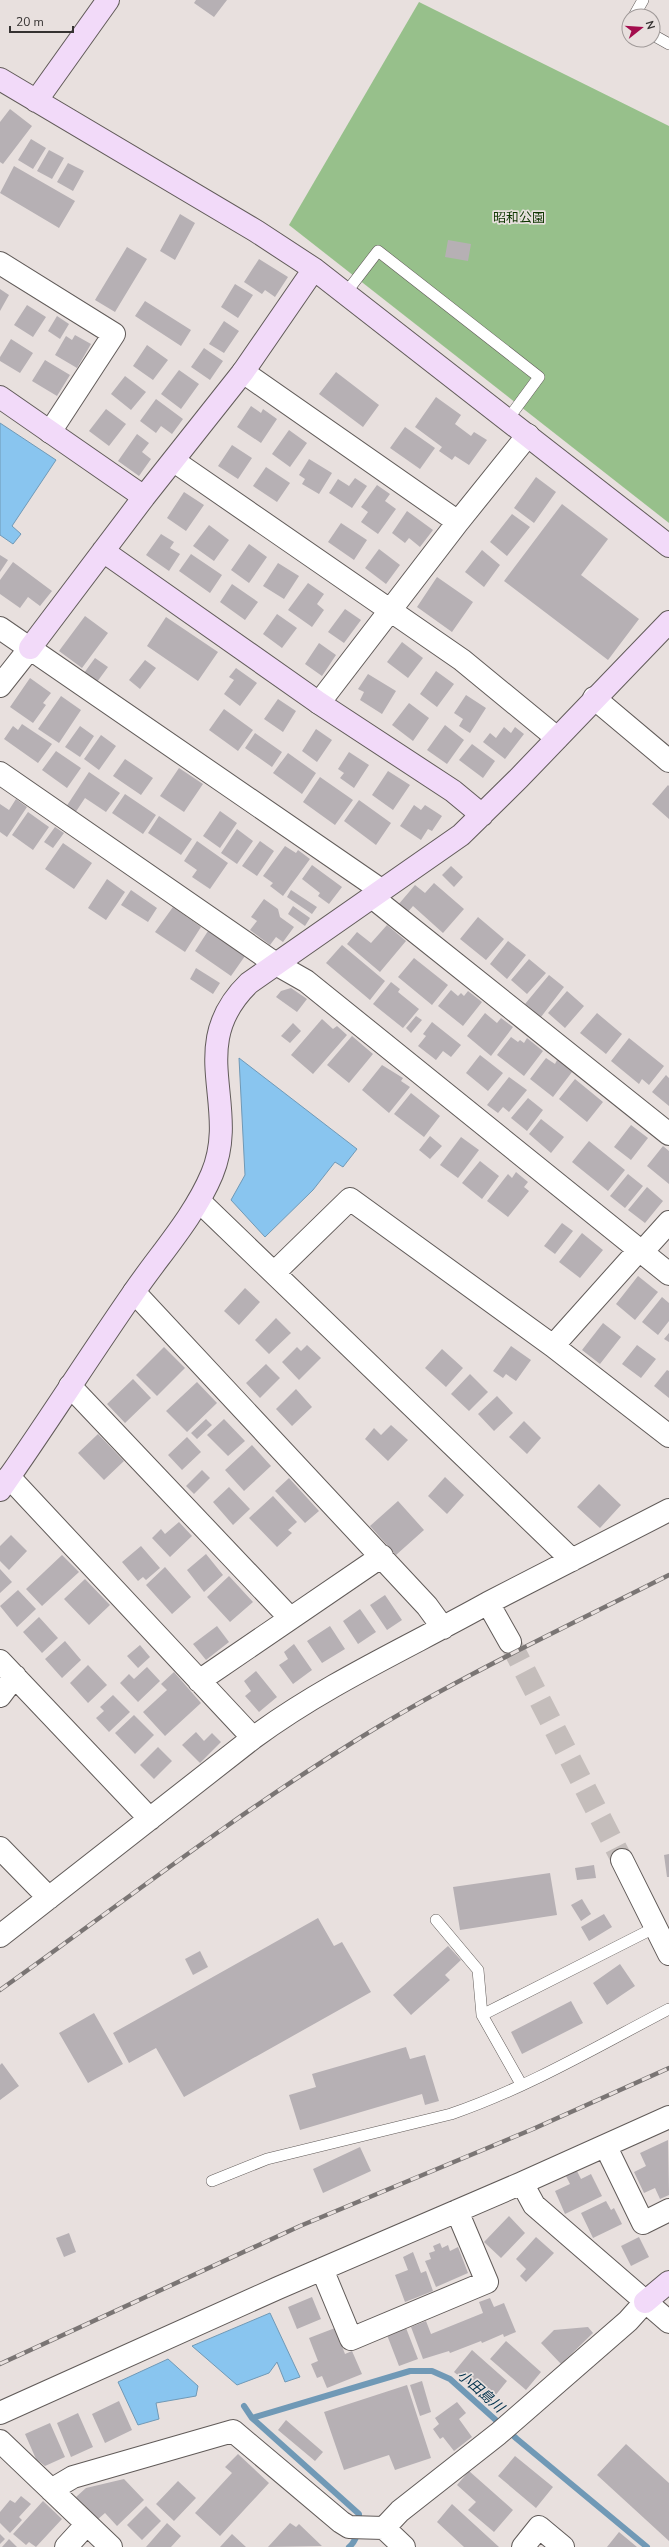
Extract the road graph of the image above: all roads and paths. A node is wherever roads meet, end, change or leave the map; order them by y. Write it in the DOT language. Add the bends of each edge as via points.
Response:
graph roads {
  1 [pos="108,0"];
  2 [pos="0,79"];
  3 [pos="36,101"];
  4 [pos="0,263"];
  5 [pos="314,269"];
  6 [pos="345,294"];
  7 [pos="243,372"];
  8 [pos="0,397"];
  9 [pos="508,419"];
  10 [pos="50,432"];
  11 [pos="528,435"];
  12 [pos="174,461"];
  13 [pos="144,497"];
  14 [pos="458,522"];
  15 [pos="669,546"];
  16 [pos="103,551"];
  17 [pos="389,611"];
  18 [pos="669,623"];
  19 [pos="0,628"];
  20 [pos="30,648"];
  21 [pos="0,686"];
  22 [pos="594,698"];
  23 [pos="319,703"];
  24 [pos="557,738"];
  25 [pos="669,761"];
  26 [pos="0,773"];
  27 [pos="482,815"];
  28 [pos="376,894"];
  29 [pos="276,964"];
  30 [pos="669,1134"];
  31 [pos="199,1200"];
  32 [pos="669,1222"];
  33 [pos="640,1251"];
  34 [pos="274,1273"];
  35 [pos="669,1274"];
  36 [pos="134,1292"];
  37 [pos="553,1346"];
  38 [pos="70,1386"];
  39 [pos="669,1436"];
  40 [pos="5,1484"];
  41 [pos="669,1510"];
  42 [pos="382,1556"];
  43 [pos="572,1560"];
  44 [pos="488,1603"];
  45 [pos="290,1618"];
  46 [pos="443,1628"];
  47 [pos="510,1642"];
  48 [pos="7,1668"];
  49 [pos="199,1681"];
  50 [pos="0,1696"];
  51 [pos="253,1738"];
  52 [pos="150,1820"];
  53 [pos="0,1848"];
  54 [pos="622,1860"];
  55 [pos="49,1898"];
  56 [pos="436,1920"];
  57 [pos="656,1927"];
  58 [pos="0,1936"];
  59 [pos="669,1954"];
  60 [pos="669,2009"];
  61 [pos="482,2015"];
  62 [pos="521,2084"];
  63 [pos="669,2117"];
  64 [pos="606,2146"];
  65 [pos="212,2181"];
  66 [pos="522,2183"];
  67 [pos="669,2210"];
  68 [pos="457,2211"];
  69 [pos="322,2269"];
  70 [pos="669,2282"];
  71 [pos="645,2302"];
  72 [pos="669,2322"];
  73 [pos="0,2412"];
  74 [pos="0,2441"];
  75 [pos="51,2490"];
  76 [pos="87,2524"];
  77 [pos="367,2528"];
  78 [pos="66,2547"];
  79 [pos="111,2547"];
  80 [pos="404,2547"];
  81 [pos="523,2547"];
  82 [pos="563,2547"];
  1 -- 3 [label="street"];
  2 -- 3 [label="street"];
  3 -- 5 [label="street" via="256,231"];
  4 -- 10 [label="street" via="114,334"];
  5 -- 6 [label="street"];
  5 -- 7 [label="street"];
  6 -- 9 [label="street"];
  6 -- 9 [label="lane" via="378,251 539,377"];
  7 -- 12 [label="street"];
  7 -- 14 [label="street"];
  8 -- 10 [label="street"];
  9 -- 11 [label="street"];
  10 -- 13 [label="street"];
  11 -- 14 [label="street"];
  11 -- 15 [label="street"];
  12 -- 13 [label="street"];
  12 -- 17 [label="street"];
  13 -- 16 [label="street"];
  14 -- 17 [label="street"];
  16 -- 20 [label="street"];
  16 -- 23 [label="street"];
  17 -- 23 [label="street"];
  17 -- 24 [label="street" via="462,660"];
  18 -- 22 [label="street"];
  19 -- 20 [label="street"];
  20 -- 21 [label="street"];
  20 -- 28 [label="street"];
  22 -- 24 [label="street"];
  22 -- 25 [label="street"];
  23 -- 27 [label="street" via="452,791"];
  24 -- 27 [label="street"];
  26 -- 29 [label="street"];
  27 -- 28 [label="street" via="432,857"];
  28 -- 29 [label="street"];
  28 -- 30 [label="street"];
  29 -- 31 [label="street" via="249,983 235,997 221,1023 216,1054 219,1144 212,1174"];
  29 -- 33 [label="street" via="322,994"];
  31 -- 34 [label="street"];
  31 -- 36 [label="street"];
  32 -- 33 [label="street"];
  33 -- 35 [label="street"];
  33 -- 37 [label="street"];
  34 -- 37 [label="street" via="350,1199"];
  34 -- 43 [label="street"];
  36 -- 38 [label="street"];
  36 -- 42 [label="street"];
  37 -- 39 [label="street"];
  38 -- 40 [label="street"];
  38 -- 45 [label="street"];
  40 -- 49 [label="street"];
  41 -- 43 [label="street"];
  42 -- 45 [label="street"];
  42 -- 46 [label="street" via="427,1606"];
  43 -- 44 [label="street"];
  44 -- 46 [label="street"];
  44 -- 47 [label="street"];
  45 -- 49 [label="street"];
  46 -- 51 [label="street" via="314,1697"];
  48 -- 50 [label="street"];
  48 -- 52 [label="street"];
  49 -- 51 [label="street"];
  51 -- 52 [label="street"];
  52 -- 55 [label="street"];
  53 -- 55 [label="street"];
  54 -- 57 [label="street"];
  55 -- 58 [label="street"];
  56 -- 61 [label="lane" via="478,1970"];
  57 -- 59 [label="street"];
  57 -- 61 [label="lane"];
  60 -- 62 [label="lane"];
  61 -- 62 [label="lane"];
  62 -- 65 [label="lane" via="451,2114 267,2159"];
  63 -- 64 [label="street"];
  64 -- 66 [label="street"];
  64 -- 67 [label="street" via="643,2223"];
  66 -- 68 [label="street"];
  66 -- 71 [label="street" via="534,2204"];
  68 -- 69 [label="street"];
  68 -- 69 [label="street" via="487,2282 352,2339"];
  69 -- 73 [label="street"];
  70 -- 71 [label="street"];
  71 -- 72 [label="street"];
  71 -- 77 [label="street" via="628,2321 505,2428 400,2511"];
  74 -- 75 [label="street"];
  75 -- 76 [label="street"];
  75 -- 77 [label="street" via="73,2477 233,2431"];
  76 -- 78 [label="street"];
  76 -- 79 [label="street"];
  77 -- 80 [label="street"];
  81 -- 82 [label="street" via="539,2527"];
}
